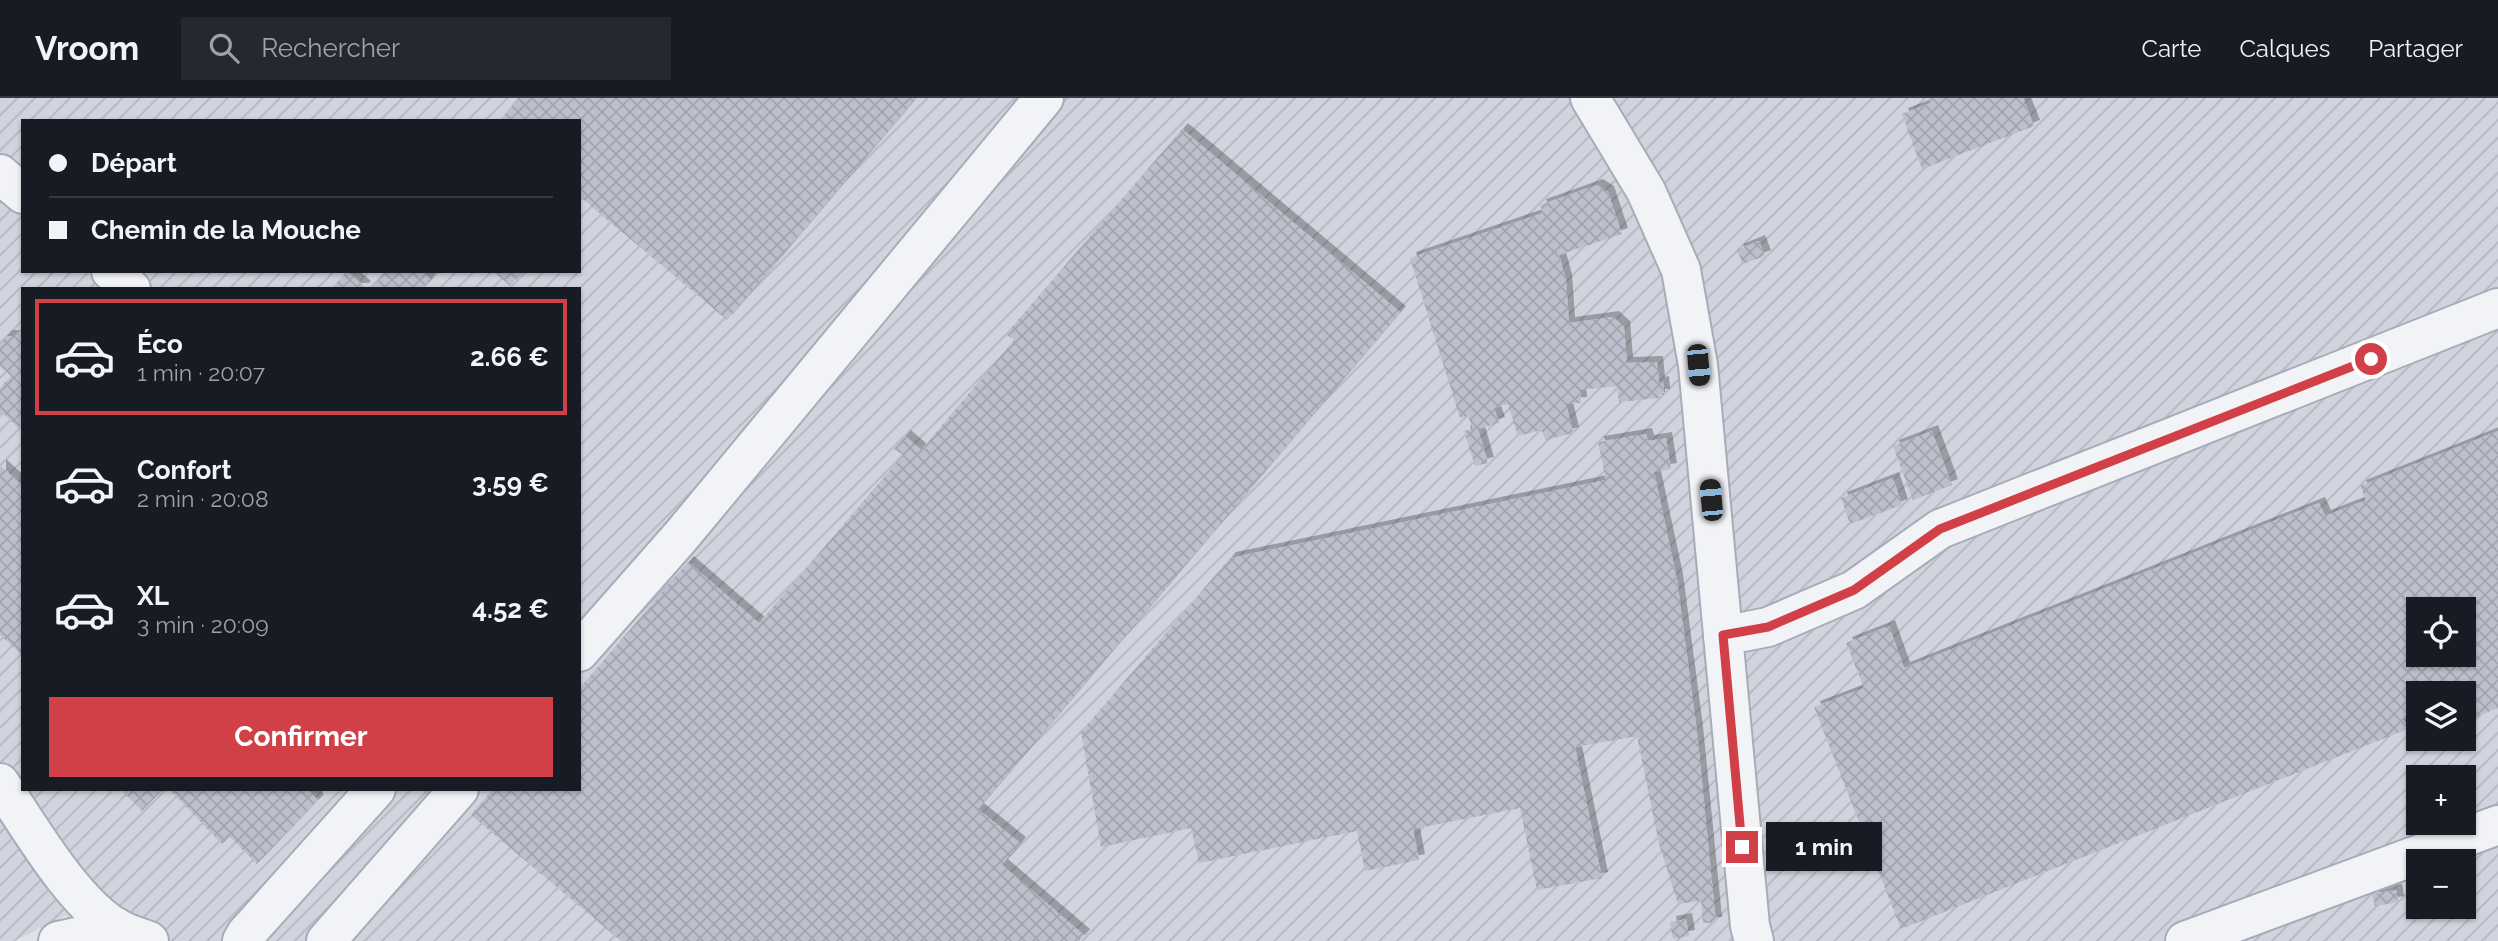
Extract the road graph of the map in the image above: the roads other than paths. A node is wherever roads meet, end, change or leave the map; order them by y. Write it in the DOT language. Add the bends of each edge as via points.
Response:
graph roads {
  1 [pos="1044,98"];
  2 [pos="1590,98"];
  3 [pos="0,174"];
  4 [pos="21,192"];
  5 [pos="113,273"];
  6 [pos="129,287"];
  7 [pos="2498,308"];
  8 [pos="1723,635"];
  9 [pos="581,650"];
  10 [pos="0,783"];
  11 [pos="374,791"];
  12 [pos="457,791"];
  13 [pos="2498,824"];
  14 [pos="127,937"];
  15 [pos="58,941"];
  16 [pos="242,941"];
  17 [pos="326,941"];
  18 [pos="1754,941"];
  19 [pos="2185,941"];
  1 -- 9 [label="street" via="682,535"];
  2 -- 8 [label="street" via="1646,191 1681,270 1698,365"];
  3 -- 4 [label="street"];
  5 -- 6 [label="street"];
  7 -- 8 [label="street" via="1940,529 1854,590 1768,627"];
  8 -- 18 [label="street"];
  10 -- 14 [label="street" via="71,886"];
  11 -- 16 [label="street"];
  12 -- 17 [label="street"];
  13 -- 19 [label="street"];
  14 -- 15 [label="street"];
}
